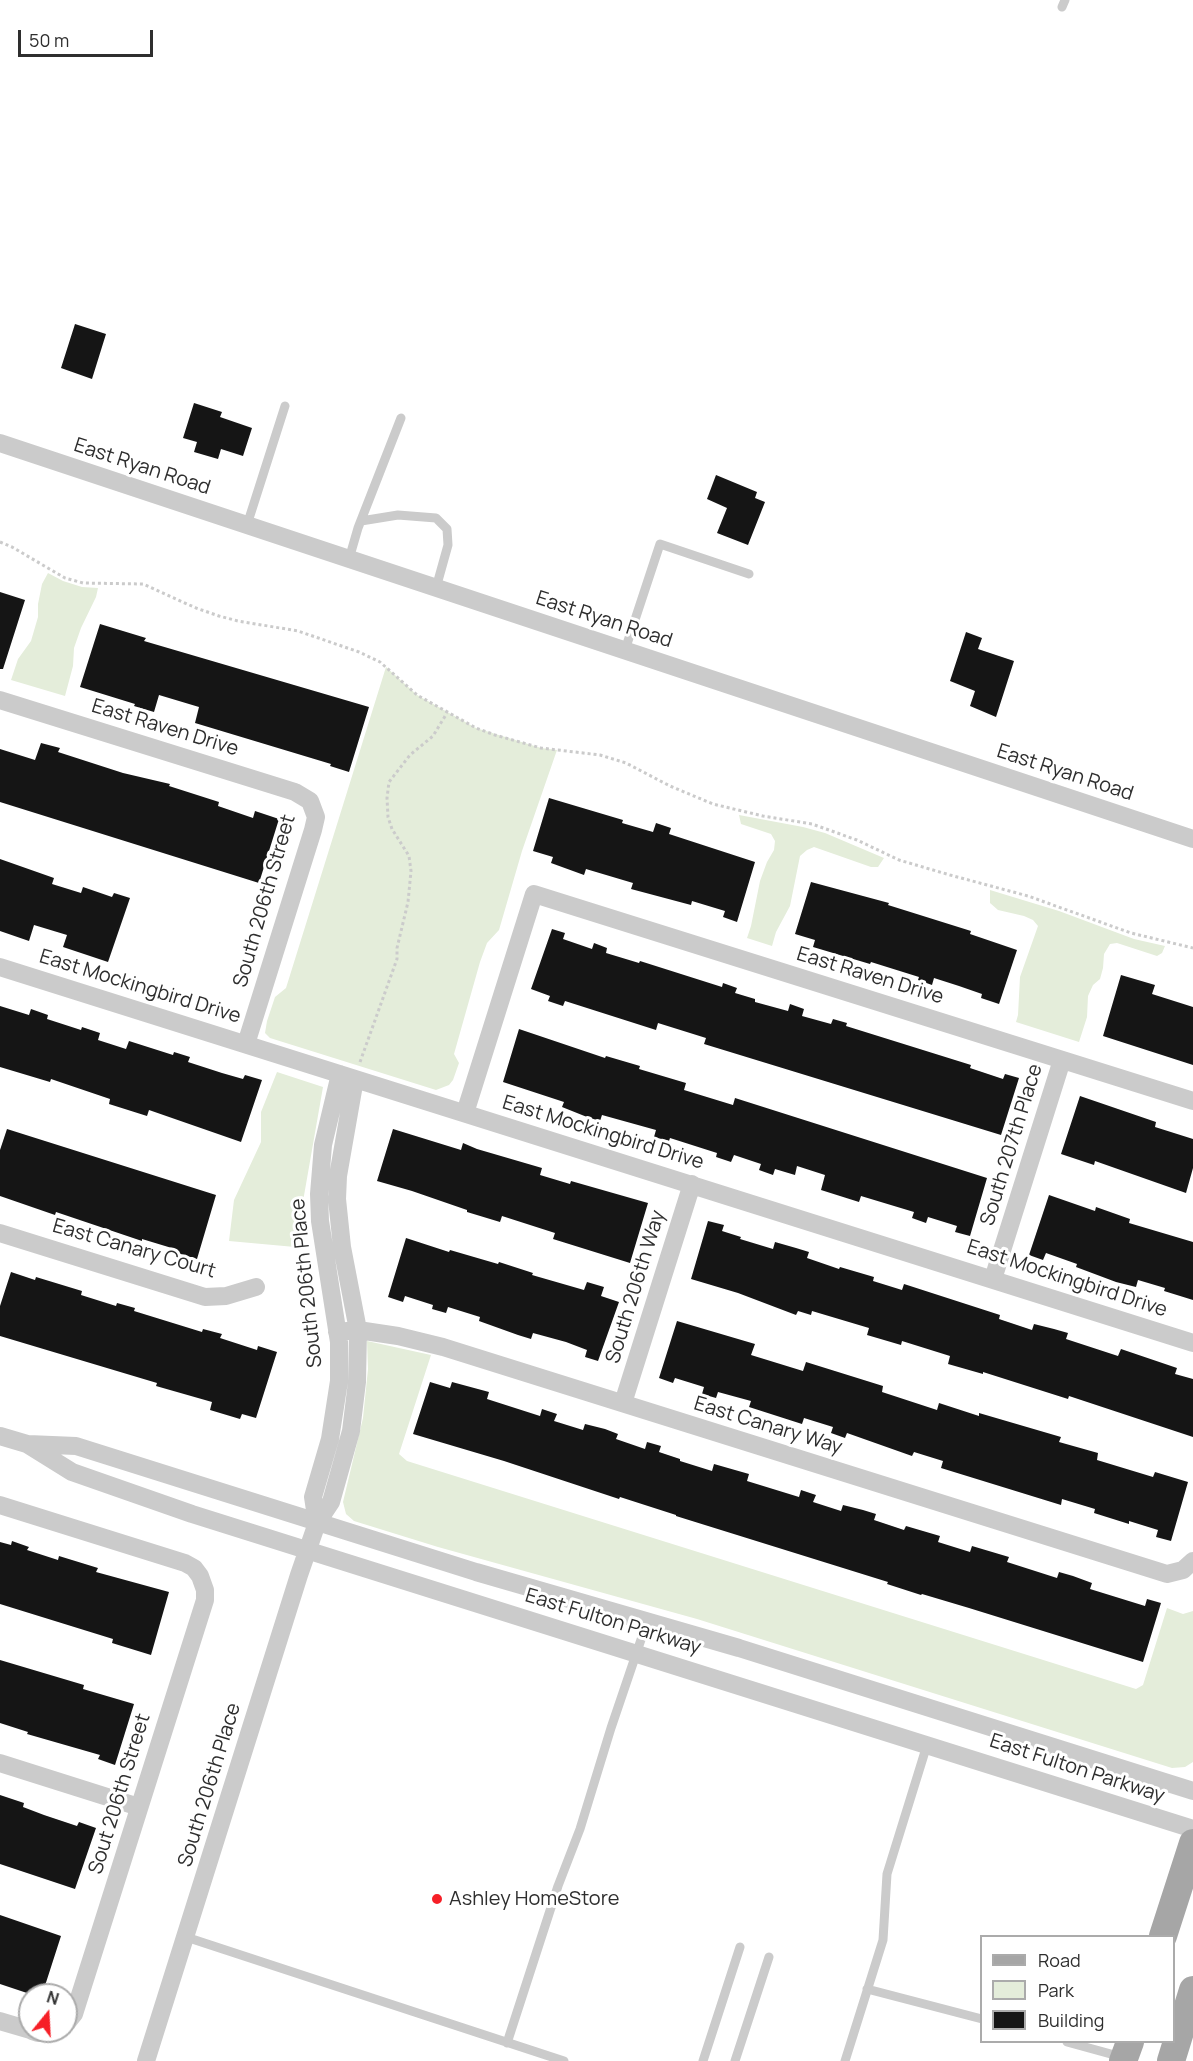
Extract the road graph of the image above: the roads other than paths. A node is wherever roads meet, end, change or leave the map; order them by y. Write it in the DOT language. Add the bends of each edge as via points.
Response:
graph roads {
  1 [pos="285,406"];
  2 [pos="401,418"];
  3 [pos="0,443"];
  4 [pos="361,521"];
  5 [pos="247,525"];
  6 [pos="349,559"];
  7 [pos="749,574"];
  8 [pos="436,588"];
  9 [pos="625,650"];
  10 [pos="0,700"];
  11 [pos="312,805"];
  12 [pos="1193,839"];
  13 [pos="0,967"];
  14 [pos="246,1044"];
  15 [pos="1062,1060"];
  16 [pos="348,1076"];
  17 [pos="1193,1101"];
  18 [pos="465,1113"];
  19 [pos="692,1184"];
  20 [pos="0,1233"];
  21 [pos="993,1279"];
  22 [pos="256,1287"];
  23 [pos="358,1330"];
  24 [pos="337,1332"];
  25 [pos="1193,1343"];
  26 [pos="623,1403"];
  27 [pos="0,1436"];
  28 [pos="27,1444"];
  29 [pos="0,1505"];
  30 [pos="316,1523"];
  31 [pos="308,1550"];
  32 [pos="1188,1566"];
  33 [pos="647,1622"];
  34 [pos="636,1653"];
  35 [pos="927,1745"];
  36 [pos="0,1763"];
  37 [pos="1193,1791"];
  38 [pos="140,1807"];
  39 [pos="1193,1829"];
  40 [pos="1193,1843"];
  41 [pos="1163,1935"];
  42 [pos="186,1937"];
  43 [pos="740,1947"];
  44 [pos="769,1957"];
  45 [pos="867,1989"];
  46 [pos="1193,1990"];
  47 [pos="78,2004"];
  48 [pos="980,2019"];
  49 [pos="0,2021"];
  50 [pos="18,2027"];
  51 [pos="507,2043"];
  52 [pos="1072,2043"];
  53 [pos="1126,2055"];
  54 [pos="146,2061"];
  55 [pos="564,2061"];
  56 [pos="703,2061"];
  57 [pos="735,2061"];
  58 [pos="845,2061"];
  59 [pos="1171,2061"];
  1 -- 5 [label="lane"];
  2 -- 4 [label="lane"];
  3 -- 5 [label="street, East Ryan Road"];
  4 -- 6 [label="lane"];
  4 -- 8 [label="lane" via="398,515 436,518 447,529 448,545"];
  5 -- 6 [label="street, East Ryan Road"];
  6 -- 8 [label="street, East Ryan Road"];
  7 -- 9 [label="lane" via="660,544"];
  8 -- 9 [label="street, East Ryan Road"];
  9 -- 12 [label="street, East Ryan Road"];
  10 -- 11 [label="street, East Raven Drive" via="295,792"];
  11 -- 14 [label="street, South 206th Street" via="316,817 313,830"];
  13 -- 14 [label="street, East Mockingbird Drive"];
  14 -- 16 [label="street, East Mockingbird Drive"];
  15 -- 17 [label="street, East Raven Drive"];
  15 -- 18 [label="street, East Raven Drive" via="534,894"];
  15 -- 21 [label="street, South 207th Place"];
  16 -- 18 [label="street, East Mockingbird Drive"];
  16 -- 23 [label="street, South 206th Place" via="337,1199"];
  16 -- 24 [label="street, South 206th Place" via="323,1145 319,1194"];
  18 -- 19 [label="street, East Mockingbird Drive"];
  19 -- 21 [label="street, East Mockingbird Drive"];
  19 -- 26 [label="street, South 206th Way"];
  20 -- 22 [label="street, East Canary Court" via="205,1297 226,1296"];
  21 -- 25 [label="street, East Mockingbird Drive"];
  23 -- 24 [label="street, East Canary Way"];
  23 -- 26 [label="street, East Canary Way" via="443,1347"];
  23 -- 30 [label="street, South 206th Place" via="351,1431 331,1502"];
  24 -- 30 [label="street, South 206th Place" via="339,1381 330,1439 313,1497"];
  26 -- 32 [label="street, East Canary Way" via="1167,1574"];
  27 -- 28 [label="street, East Fulton Parkway"];
  28 -- 30 [label="street, East Fulton Parkway" via="76,1446"];
  28 -- 31 [label="street, East Fulton Parkway" via="72,1472"];
  29 -- 38 [label="street, Sout 206th Street" via="185,1563 200,1576 204,1600"];
  30 -- 31 [label="street, South 206th Place"];
  30 -- 33 [label="street, East Fulton Parkway"];
  31 -- 34 [label="street, East Fulton Parkway"];
  31 -- 42 [label="street, South 206th Place"];
  33 -- 34 [label="lane"];
  33 -- 37 [label="street, East Fulton Parkway"];
  34 -- 35 [label="street, East Fulton Parkway"];
  34 -- 51 [label="lane"];
  35 -- 39 [label="street, East Fulton Parkway"];
  35 -- 45 [label="lane" via="887,1874 883,1940"];
  36 -- 38 [label="street"];
  38 -- 47 [label="street, Sout 206th Street"];
  40 -- 41 [label="main road"];
  42 -- 51 [label="lane"];
  42 -- 54 [label="street, South 206th Place"];
  43 -- 56 [label="lane"];
  44 -- 57 [label="lane"];
  45 -- 48 [label="lane"];
  45 -- 58 [label="lane"];
  46 -- 59 [label="main road"];
  49 -- 50 [label="street"];
  51 -- 55 [label="lane"];
  52 -- 53 [label="lane"];
}
